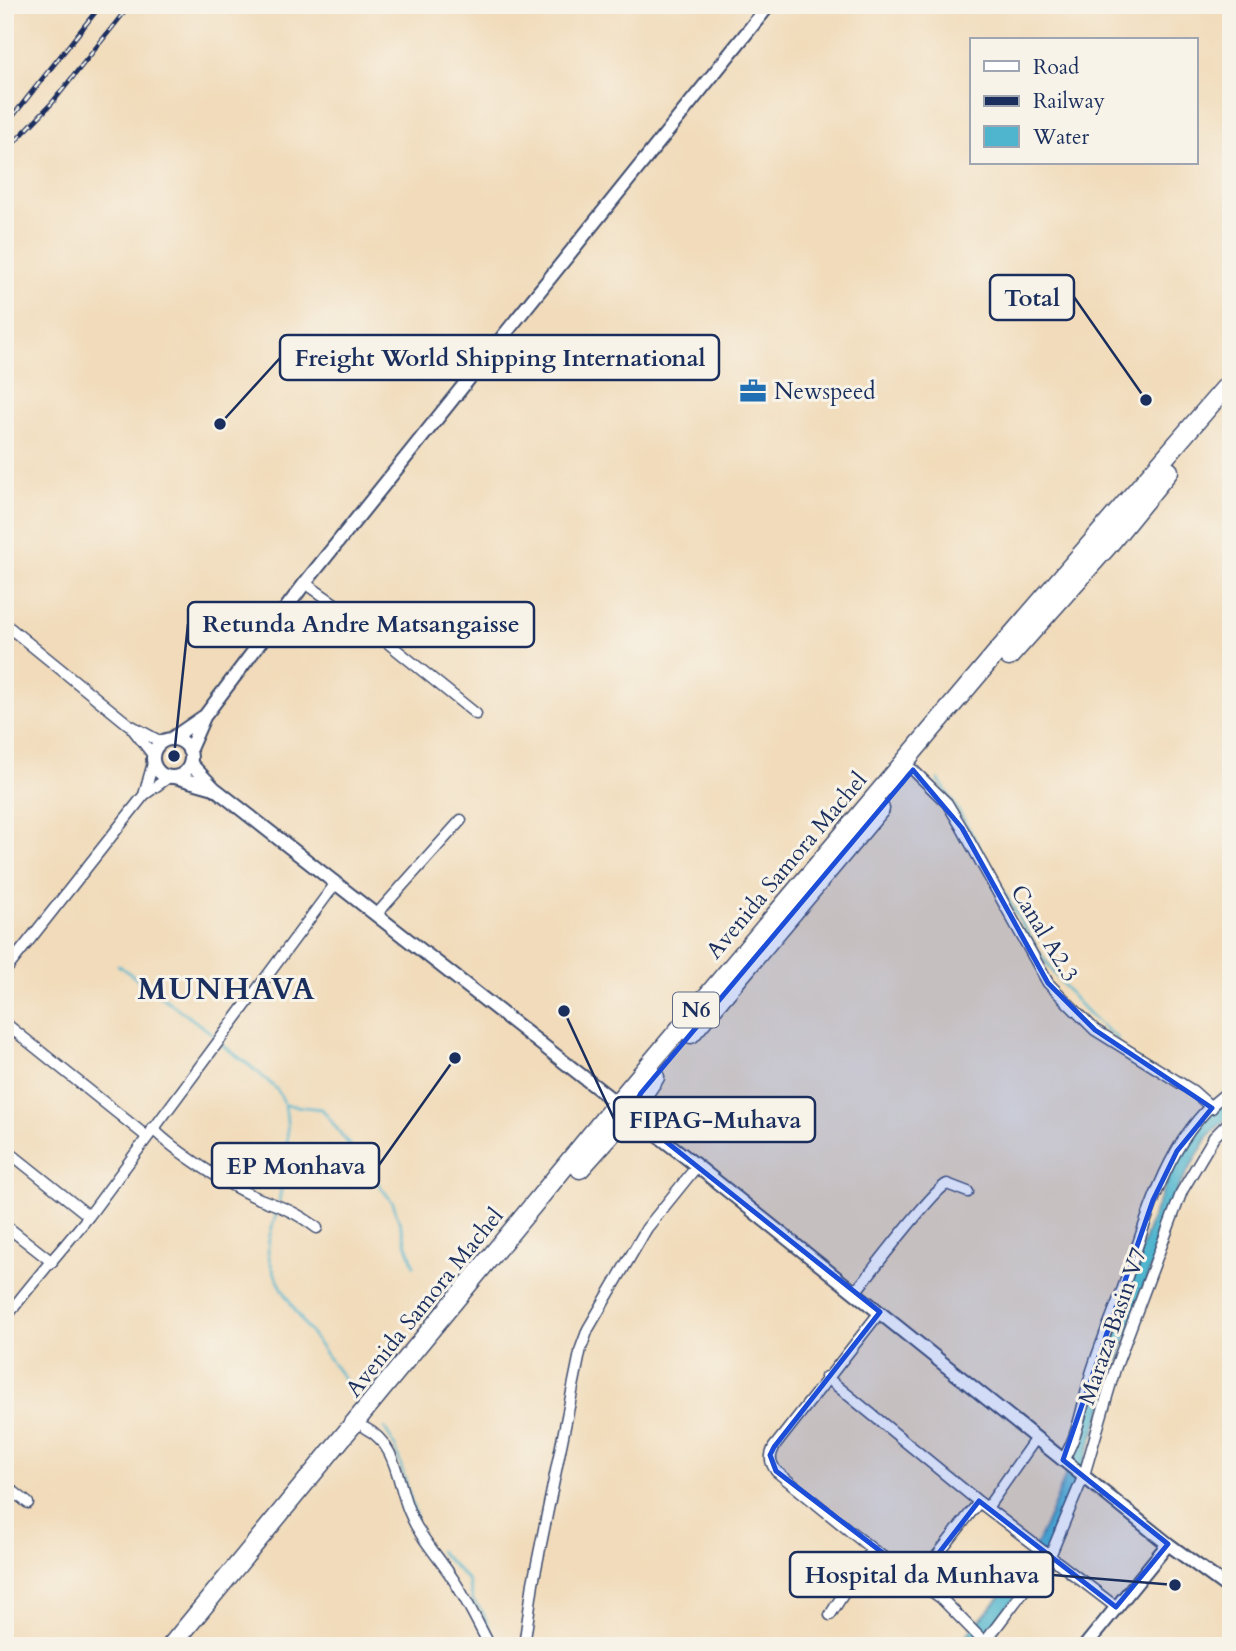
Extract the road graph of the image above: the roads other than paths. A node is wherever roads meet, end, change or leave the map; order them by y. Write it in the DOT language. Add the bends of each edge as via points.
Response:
graph roads {
  1 [pos="769,5"];
  2 [pos="1231,381"];
  3 [pos="1231,400"];
  4 [pos="305,583"];
  5 [pos="5,624"];
  6 [pos="476,714"];
  7 [pos="204,717"];
  8 [pos="128,723"];
  9 [pos="166,741"];
  10 [pos="190,757"];
  11 [pos="153,759"];
  12 [pos="913,770"];
  13 [pos="172,777"];
  14 [pos="214,788"];
  15 [pos="144,795"];
  16 [pos="461,820"];
  17 [pos="336,883"];
  18 [pos="376,915"];
  19 [pos="5,971"];
  20 [pos="5,1023"];
  21 [pos="1231,1090"];
  22 [pos="624,1108"];
  23 [pos="1212,1108"];
  24 [pos="1231,1120"];
  25 [pos="149,1132"];
  26 [pos="5,1149"];
  27 [pos="697,1166"];
  28 [pos="968,1192"];
  29 [pos="89,1216"];
  30 [pos="5,1224"];
  31 [pos="317,1228"];
  32 [pos="52,1262"];
  33 [pos="855,1292"];
  34 [pos="880,1312"];
  35 [pos="5,1319"];
  36 [pos="826,1377"];
  37 [pos="365,1428"];
  38 [pos="1035,1438"];
  39 [pos="1063,1460"];
  40 [pos="1084,1475"];
  41 [pos="5,1485"];
  42 [pos="28,1503"];
  43 [pos="983,1505"];
  44 [pos="1168,1544"];
  45 [pos="872,1549"];
  46 [pos="1050,1556"];
  47 [pos="918,1580"];
  48 [pos="1231,1590"];
  49 [pos="1116,1607"];
  50 [pos="831,1615"];
  51 [pos="985,1645"];
  52 [pos="171,1646"];
  53 [pos="185,1646"];
  54 [pos="490,1646"];
  55 [pos="524,1646"];
  56 [pos="1085,1646"];
  1 -- 4 [label="main road"];
  2 -- 22 [label="highway, Avenida Samora Machel / N6" via="997,652"];
  3 -- 12 [label="highway, Avenida Samora Machel / N6"];
  4 -- 6 [label="street" via="367,626"];
  4 -- 7 [label="main road"];
  5 -- 8 [label="street"];
  7 -- 9 [label="main road"];
  7 -- 10 [label="main road"];
  8 -- 9 [label="street"];
  8 -- 11 [label="street"];
  9 -- 10 [label="main road" via="182,742"];
  9 -- 11 [label="main road"];
  10 -- 13 [label="main road" via="186,771"];
  10 -- 14 [label="main road"];
  11 -- 13 [label="main road" via="159,773"];
  11 -- 15 [label="street"];
  12 -- 22 [label="highway, Avenida Samora Machel / N6"];
  12 -- 23 [label="street, Canal A2.3" via="947,803 1048,984 1095,1030 1193,1091"];
  13 -- 14 [label="main road"];
  13 -- 15 [label="street"];
  14 -- 17 [label="main road"];
  15 -- 19 [label="street"];
  16 -- 18 [label="street"];
  17 -- 18 [label="main road"];
  17 -- 25 [label="street"];
  18 -- 22 [label="main road"];
  20 -- 25 [label="street"];
  21 -- 23 [label="street"];
  22 -- 27 [label="main road"];
  22 -- 37 [label="highway, Avenida Samora Machel / N6" via="567,1184"];
  22 -- 52 [label="highway, Avenida Samora Machel / N6"];
  23 -- 39 [label="street" via="1177,1151 1153,1200 1091,1374 1072,1446"];
  24 -- 40 [label="street, Maraza Basin V7" via="1214,1137 1182,1191 1115,1369"];
  25 -- 29 [label="street"];
  25 -- 31 [label="street"];
  26 -- 29 [label="street"];
  27 -- 33 [label="main road"];
  27 -- 55 [label="street" via="647,1228 585,1338"];
  28 -- 33 [label="street" via="947,1184 935,1191"];
  29 -- 32 [label="street"];
  30 -- 32 [label="street"];
  32 -- 35 [label="street"];
  33 -- 34 [label="main road"];
  34 -- 36 [label="street"];
  34 -- 38 [label="main road"];
  36 -- 43 [label="street"];
  36 -- 45 [label="street" via="774,1447 771,1463"];
  37 -- 53 [label="highway, Avenida Samora Machel / N6"];
  37 -- 54 [label="street" via="376,1434 395,1463 409,1511"];
  38 -- 39 [label="main road"];
  38 -- 43 [label="street"];
  39 -- 40 [label="main road"];
  40 -- 44 [label="main road"];
  40 -- 46 [label="street, Maraza Basin V7"];
  41 -- 42 [label="street"];
  43 -- 46 [label="street"];
  43 -- 47 [label="street"];
  44 -- 48 [label="main road"];
  44 -- 49 [label="main road"];
  45 -- 47 [label="street"];
  45 -- 50 [label="street"];
  46 -- 49 [label="street"];
  46 -- 51 [label="street, Maraza Basin V7"];
  47 -- 51 [label="street"];
  49 -- 56 [label="main road"];
}
